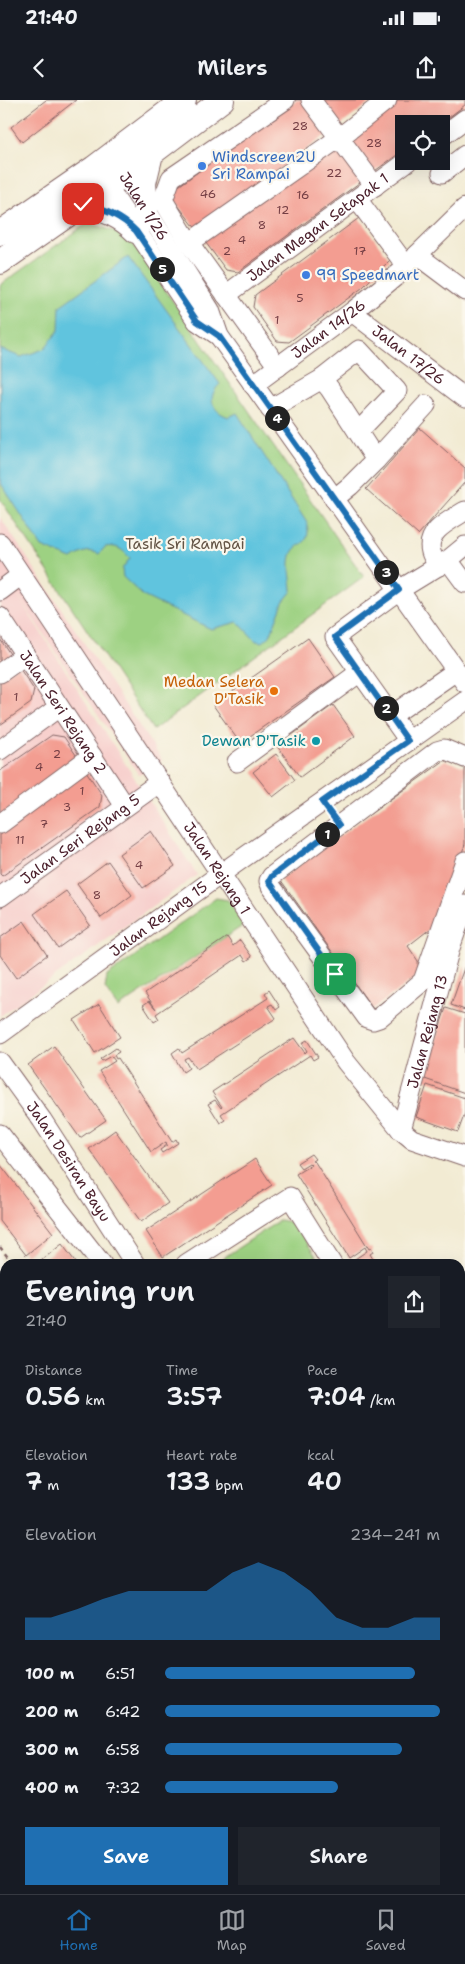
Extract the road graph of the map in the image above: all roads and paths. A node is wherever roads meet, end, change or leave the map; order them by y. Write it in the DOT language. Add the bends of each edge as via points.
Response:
graph roads {
  1 [pos="222,100"];
  2 [pos="285,100"];
  3 [pos="311,100"];
  4 [pos="387,100"];
  5 [pos="177,103"];
  6 [pos="465,119"];
  7 [pos="450,130"];
  8 [pos="339,138"];
  9 [pos="151,154"];
  10 [pos="465,155"];
  11 [pos="103,162"];
  12 [pos="396,170"];
  13 [pos="442,174"];
  14 [pos="116,181"];
  15 [pos="374,186"];
  16 [pos="357,199"];
  17 [pos="83,204"];
  18 [pos="465,208"];
  19 [pos="148,213"];
  20 [pos="0,233"];
  21 [pos="189,242"];
  22 [pos="412,261"];
  23 [pos="0,262"];
  24 [pos="465,290"];
  25 [pos="226,295"];
  26 [pos="352,312"];
  27 [pos="278,367"];
  28 [pos="322,379"];
  29 [pos="254,385"];
  30 [pos="465,398"];
  31 [pos="426,405"];
  32 [pos="270,409"];
  33 [pos="358,432"];
  34 [pos="376,460"];
  35 [pos="334,499"];
  36 [pos="465,511"];
  37 [pos="0,543"];
  38 [pos="465,546"];
  39 [pos="443,563"];
  40 [pos="20,576"];
  41 [pos="465,583"];
  42 [pos="0,589"];
  43 [pos="399,590"];
  44 [pos="0,617"];
  45 [pos="25,655"];
  46 [pos="360,672"];
  47 [pos="0,673"];
  48 [pos="461,677"];
  49 [pos="465,701"];
  50 [pos="59,707"];
  51 [pos="391,716"];
  52 [pos="408,741"];
  53 [pos="0,750"];
  54 [pos="92,756"];
  55 [pos="465,758"];
  56 [pos="237,762"];
  57 [pos="160,782"];
  58 [pos="322,802"];
  59 [pos="125,806"];
  60 [pos="0,824"];
  61 [pos="339,825"];
  62 [pos="465,861"];
  63 [pos="222,873"];
  64 [pos="2,890"];
  65 [pos="465,905"];
  66 [pos="458,951"];
  67 [pos="0,1034"];
  68 [pos="0,1062"];
  69 [pos="401,1130"];
  70 [pos="0,1134"];
  71 [pos="465,1157"];
  72 [pos="0,1247"];
  73 [pos="9,1259"];
  74 [pos="98,1259"];
  75 [pos="132,1259"];
  76 [pos="194,1259"];
  77 [pos="329,1259"];
  1 -- 9 [label="main road"];
  2 -- 19 [label="street" via="171,178"];
  3 -- 8 [label="street"];
  4 -- 8 [label="street"];
  5 -- 11 [label="main road"];
  6 -- 7 [label="street"];
  8 -- 15 [label="street"];
  8 -- 21 [label="street"];
  9 -- 14 [label="main road"];
  9 -- 19 [label="main road" via="144,183"];
  10 -- 13 [label="street"];
  11 -- 14 [label="street, Jalan 1/26"];
  11 -- 20 [label="main road"];
  12 -- 15 [label="street, Jalan Megan Setapak 1"];
  14 -- 17 [label="main road"];
  14 -- 19 [label="street, Jalan 1/26"];
  15 -- 16 [label="street, Jalan Megan Setapak 1"];
  16 -- 22 [label="street"];
  16 -- 25 [label="street, Jalan Megan Setapak 1"];
  17 -- 19 [label="main road" via="123,218"];
  17 -- 23 [label="main road"];
  18 -- 22 [label="street, Jalan 14/26"];
  19 -- 21 [label="street"];
  19 -- 29 [label="street, Jalan 1/26" via="197,321 219,336"];
  21 -- 25 [label="street"];
  22 -- 24 [label="street"];
  22 -- 26 [label="street, Jalan 14/26"];
  25 -- 27 [label="street"];
  26 -- 27 [label="street, Jalan 14/26"];
  26 -- 30 [label="street, Jalan 17/26"];
  27 -- 29 [label="street, Jalan 14/26"];
  28 -- 32 [label="street"];
  28 -- 33 [label="street"];
  28 -- 33 [label="street" via="359,350 397,390"];
  29 -- 32 [label="street, Jalan 1/26"];
  31 -- 34 [label="street"];
  32 -- 35 [label="street, Jalan 1/26"];
  33 -- 34 [label="street"];
  34 -- 35 [label="street"];
  35 -- 43 [label="street, Jalan 1/26"];
  36 -- 39 [label="street" via="436,530 430,540 431,552"];
  37 -- 40 [label="street, Jalan Rejang 1"];
  38 -- 39 [label="street"];
  39 -- 41 [label="street"];
  39 -- 43 [label="street"];
  40 -- 42 [label="street"];
  40 -- 57 [label="street, Jalan Rejang 1"];
  43 -- 46 [label="street" via="335,637"];
  43 -- 48 [label="street, Jalan 1/26"];
  44 -- 45 [label="street, Jalan Seri Rejang 2"];
  45 -- 47 [label="street"];
  45 -- 50 [label="street, Jalan Seri Rejang 2"];
  46 -- 51 [label="street"];
  46 -- 56 [label="street"];
  48 -- 51 [label="street"];
  49 -- 52 [label="street, Jalan Rejang 15"];
  50 -- 53 [label="street"];
  50 -- 54 [label="street, Jalan Seri Rejang 2"];
  51 -- 52 [label="street"];
  52 -- 58 [label="street, Jalan Rejang 15"];
  54 -- 59 [label="street, Jalan Seri Rejang 2"];
  54 -- 60 [label="street"];
  55 -- 61 [label="street" via="444,750 437,751"];
  57 -- 59 [label="street, Jalan Seri Rejang 5"];
  57 -- 63 [label="street, Jalan Rejang 1"];
  58 -- 61 [label="street"];
  58 -- 63 [label="street, Jalan Rejang 15"];
  59 -- 64 [label="street, Jalan Seri Rejang 5"];
  61 -- 62 [label="street" via="269,881 367,1018 373,1020 423,981"];
  63 -- 67 [label="street, Jalan Rejang 15"];
  63 -- 69 [label="street, Jalan Rejang 1" via="346,1062"];
  65 -- 66 [label="street, Jalan Rejang 13"];
  66 -- 69 [label="street, Jalan Rejang 13"];
  68 -- 75 [label="street, Jalan Desiran Bayu" via="42,1120"];
  69 -- 71 [label="street, Jalan Rejang 1" via="412,1139"];
  70 -- 74 [label="street"];
  72 -- 73 [label="path"];
  76 -- 77 [label="street" via="290,1197"];
}
